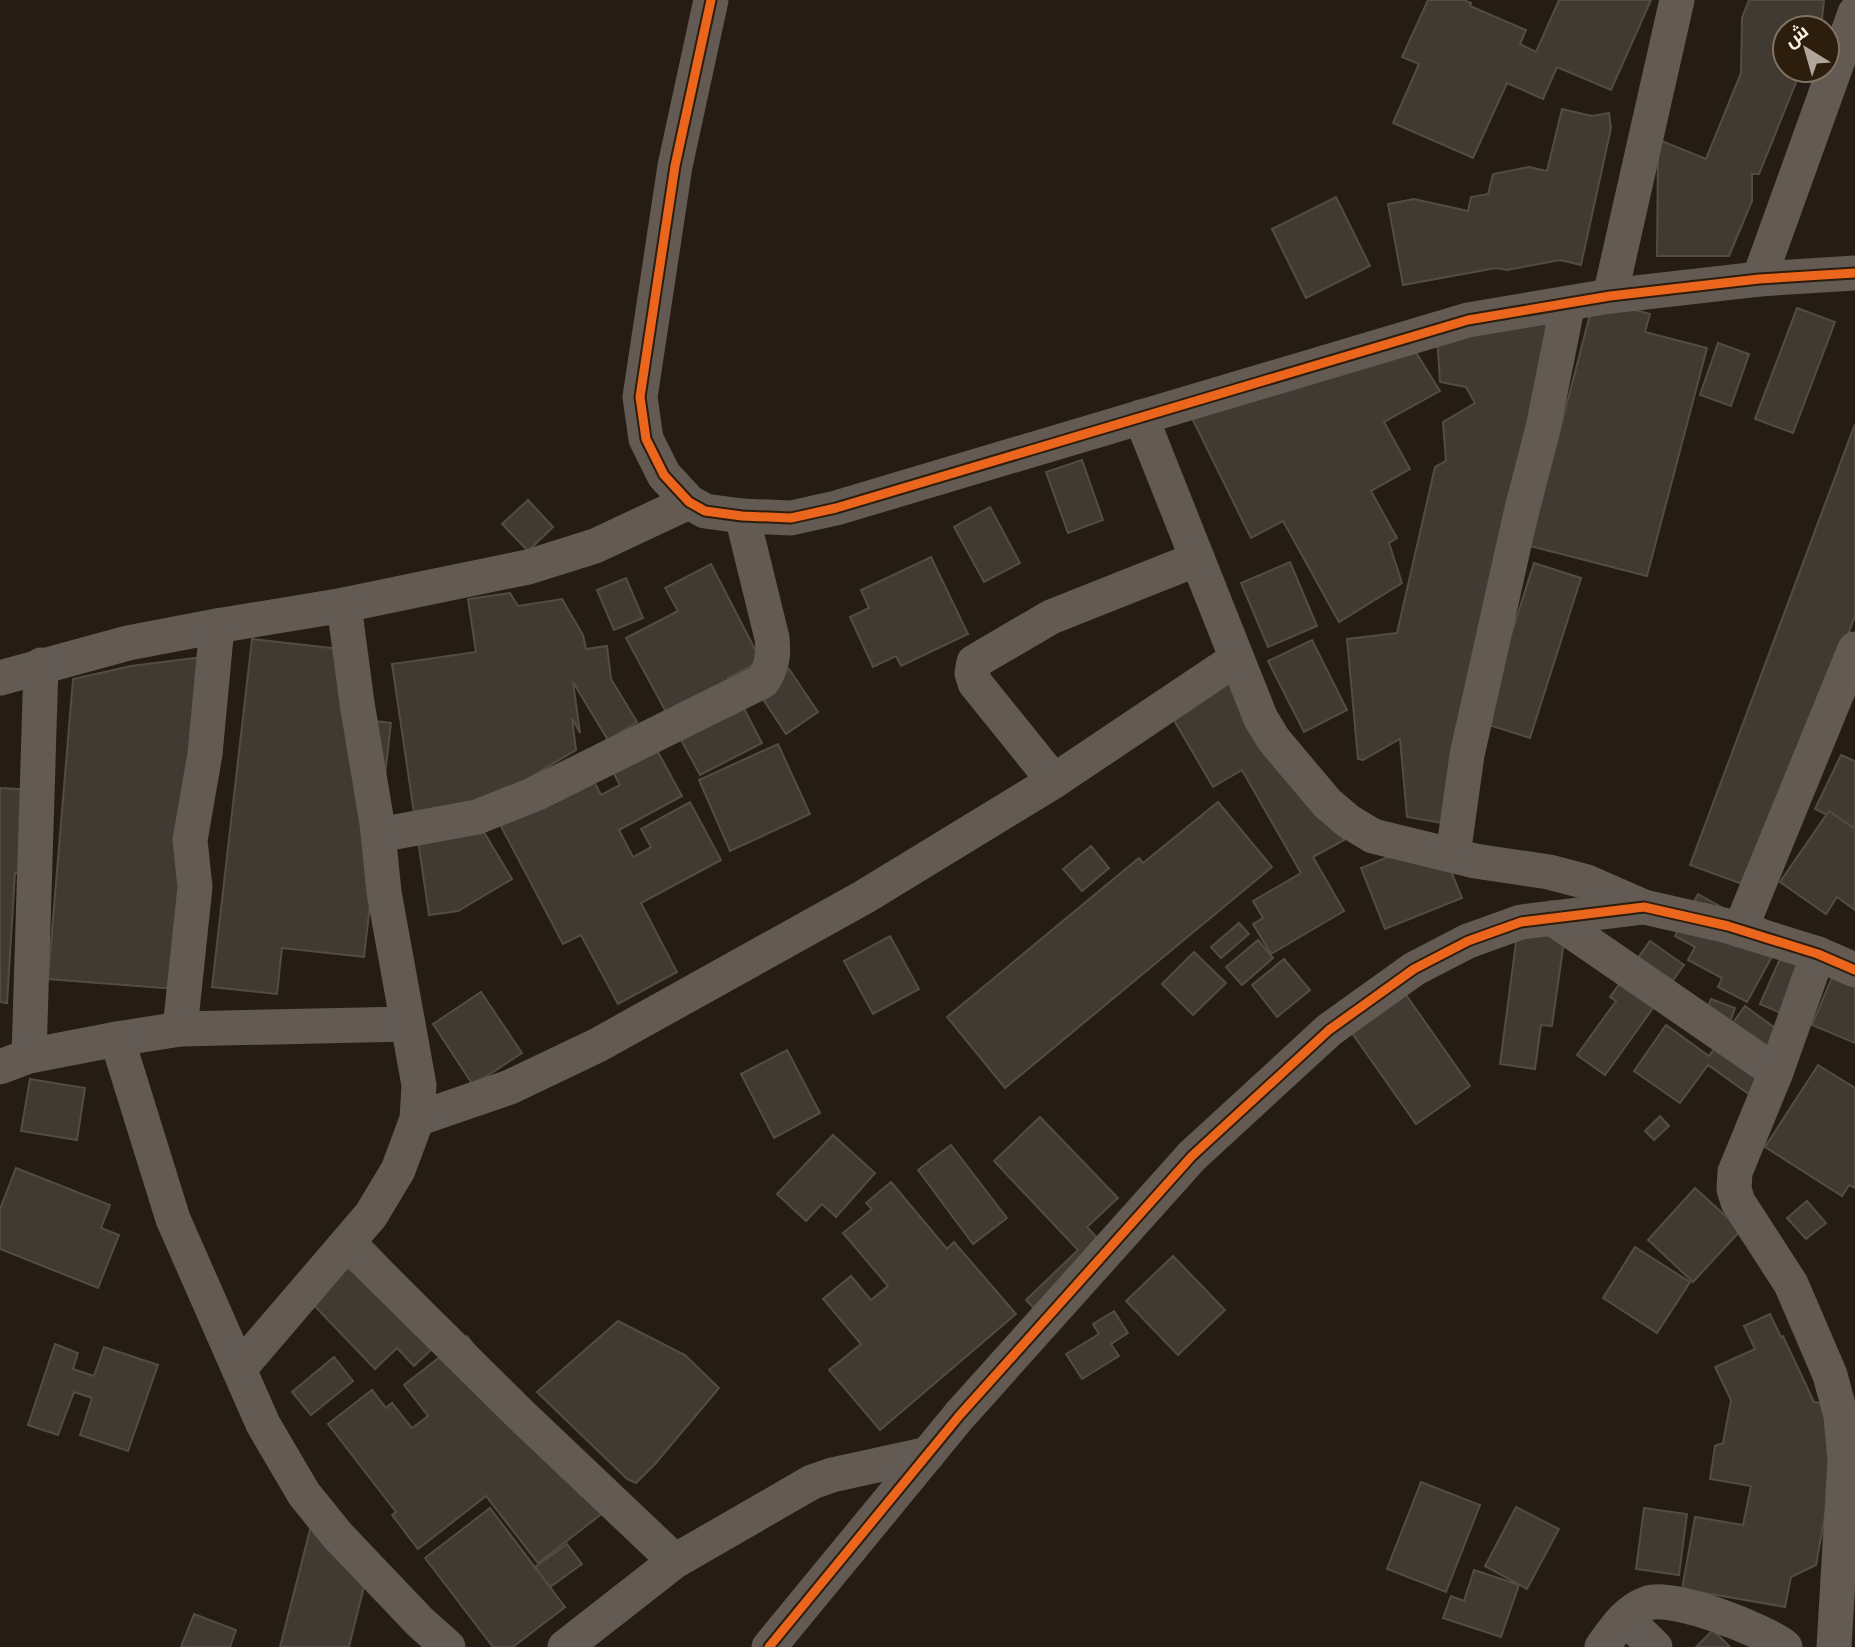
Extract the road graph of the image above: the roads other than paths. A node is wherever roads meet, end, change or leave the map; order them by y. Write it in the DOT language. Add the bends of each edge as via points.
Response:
graph roads {
  1 [pos="711,0"];
  2 [pos="1677,0"];
  3 [pos="1855,13"];
  4 [pos="1855,273"];
  5 [pos="1759,279"];
  6 [pos="1610,296"];
  7 [pos="1568,303"];
  8 [pos="1141,417"];
  9 [pos="689,502"];
  10 [pos="742,516"];
  11 [pos="1197,559"];
  12 [pos="344,605"];
  13 [pos="217,625"];
  14 [pos="1855,649"];
  15 [pos="1236,659"];
  16 [pos="41,665"];
  17 [pos="0,678"];
  18 [pos="1054,782"];
  19 [pos="379,835"];
  20 [pos="1453,855"];
  21 [pos="1644,907"];
  22 [pos="1552,918"];
  23 [pos="1740,930"];
  24 [pos="1818,954"];
  25 [pos="1855,970"];
  26 [pos="408,1024"];
  27 [pos="180,1029"];
  28 [pos="117,1039"];
  29 [pos="14,1062"];
  30 [pos="1776,1072"];
  31 [pos="417,1119"];
  32 [pos="346,1243"];
  33 [pos="239,1369"];
  34 [pos="928,1454"];
  35 [pos="675,1561"];
  36 [pos="1855,1617"];
  37 [pos="1625,1618"];
  38 [pos="448,1647"];
  39 [pos="565,1647"];
  40 [pos="769,1647"];
  41 [pos="1602,1647"];
  42 [pos="1655,1647"];
  43 [pos="1785,1647"];
  44 [pos="1836,1647"];
  1 -- 9 [label="street" via="675,166 640,397 646,439 664,475"];
  2 -- 6 [label="street"];
  3 -- 5 [label="street"];
  4 -- 5 [label="street"];
  5 -- 6 [label="street"];
  6 -- 7 [label="street"];
  7 -- 8 [label="street" via="1468,320"];
  7 -- 20 [label="street" via="1467,755"];
  8 -- 10 [label="street" via="836,508 791,518"];
  8 -- 11 [label="street"];
  9 -- 10 [label="street" via="705,511"];
  9 -- 12 [label="street" via="595,546 528,568"];
  10 -- 19 [label="street" via="773,646 771,667 762,681 536,794 477,817"];
  11 -- 15 [label="street"];
  11 -- 18 [label="street" via="1051,617 974,662 975,682"];
  12 -- 13 [label="street"];
  12 -- 19 [label="street"];
  13 -- 16 [label="street"];
  13 -- 27 [label="street" via="205,754 190,840 195,887"];
  14 -- 23 [label="street"];
  15 -- 18 [label="street"];
  15 -- 20 [label="street" via="1274,740 1327,803 1373,835"];
  16 -- 17 [label="street"];
  16 -- 29 [label="street"];
  18 -- 31 [label="street" via="864,897 598,1045 510,1087"];
  19 -- 26 [label="street" via="384,892"];
  20 -- 21 [label="street" via="1587,882"];
  21 -- 22 [label="street"];
  21 -- 23 [label="street"];
  22 -- 30 [label="street"];
  22 -- 34 [label="street" via="1521,922 1468,941 1414,969 1329,1030 1192,1156"];
  23 -- 24 [label="street"];
  24 -- 25 [label="street"];
  24 -- 30 [label="street"];
  26 -- 27 [label="street"];
  26 -- 31 [label="street" via="419,1084"];
  27 -- 28 [label="street"];
  28 -- 29 [label="street"];
  28 -- 33 [label="street" via="173,1219"];
  30 -- 44 [label="street" via="1735,1172 1734,1189 1791,1284 1830,1375 1841,1416 1845,1460"];
  31 -- 32 [label="street" via="398,1170 371,1215"];
  32 -- 33 [label="street"];
  32 -- 35 [label="street"];
  33 -- 38 [label="street" via="263,1424 304,1494 338,1536"];
  34 -- 35 [label="street" via="812,1482"];
  34 -- 40 [label="street"];
  35 -- 39 [label="street"];
  36 -- 44 [label="street"];
  37 -- 41 [label="street"];
  37 -- 42 [label="street"];
  37 -- 43 [label="street" via="1648,1603 1683,1604 1762,1633"];
}
